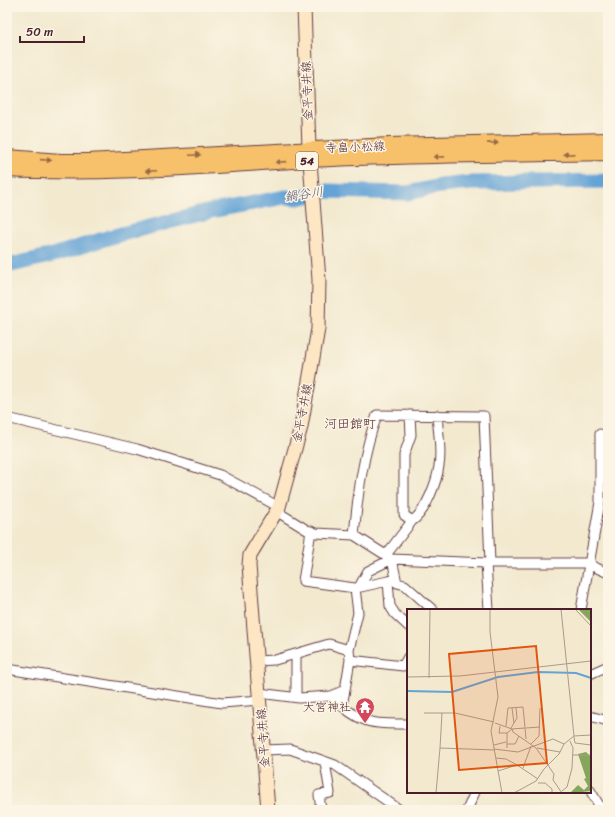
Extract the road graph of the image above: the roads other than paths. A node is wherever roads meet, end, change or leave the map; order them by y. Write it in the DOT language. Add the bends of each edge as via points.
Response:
graph roads {
  1 [pos="304,7"];
  2 [pos="608,140"];
  3 [pos="608,153"];
  4 [pos="310,154"];
  5 [pos="7,157"];
  6 [pos="7,170"];
  7 [pos="410,415"];
  8 [pos="437,416"];
  9 [pos="7,418"];
  10 [pos="600,434"];
  11 [pos="277,509"];
  12 [pos="412,521"];
  13 [pos="311,531"];
  14 [pos="354,535"];
  15 [pos="389,557"];
  16 [pos="488,563"];
  17 [pos="590,564"];
  18 [pos="608,573"];
  19 [pos="392,580"];
  20 [pos="357,588"];
  21 [pos="432,609"];
  22 [pos="489,609"];
  23 [pos="581,609"];
  24 [pos="407,625"];
  25 [pos="349,650"];
  26 [pos="296,655"];
  27 [pos="256,660"];
  28 [pos="350,660"];
  29 [pos="407,660"];
  30 [pos="608,666"];
  31 [pos="7,669"];
  32 [pos="591,674"];
  33 [pos="345,690"];
  34 [pos="260,696"];
  35 [pos="331,696"];
  36 [pos="296,697"];
  37 [pos="342,706"];
  38 [pos="591,716"];
  39 [pos="608,721"];
  40 [pos="407,724"];
  41 [pos="264,750"];
  42 [pos="325,762"];
  43 [pos="591,792"];
  44 [pos="475,793"];
  45 [pos="268,810"];
  46 [pos="320,810"];
  47 [pos="400,810"];
  48 [pos="467,810"];
  49 [pos="602,810"];
  1 -- 4 [label="main road, 金平寺井線"];
  4 -- 2 [label="main road, 寺畠小松線 / 54, one-way"];
  3 -- 4 [label="main road, 寺畠小松線 / 54, one-way"];
  5 -- 4 [label="main road, 寺畠小松線 / 54, one-way" via="86,161"];
  4 -- 6 [label="main road, 寺畠小松線 / 54, one-way" via="148,171"];
  4 -- 11 [label="main road, 金平寺井線" via="319,280 318,329 301,427"];
  7 -- 8 [label="street"];
  7 -- 12 [label="street" via="411,435 404,455 404,515"];
  7 -- 14 [label="street" via="377,415 368,439 361,472"];
  8 -- 12 [label="street" via="440,465 432,490 418,517"];
  8 -- 16 [label="street" via="484,416"];
  9 -- 11 [label="street" via="137,450 220,475"];
  10 -- 17 [label="street" via="600,502"];
  11 -- 13 [label="street"];
  11 -- 27 [label="main road, 金平寺井線" via="250,555"];
  12 -- 15 [label="street"];
  13 -- 14 [label="street"];
  13 -- 20 [label="street" via="303,581"];
  14 -- 15 [label="street"];
  15 -- 16 [label="street"];
  15 -- 19 [label="street"];
  15 -- 20 [label="street" via="368,571"];
  16 -- 17 [label="street"];
  16 -- 22 [label="street"];
  17 -- 18 [label="street"];
  17 -- 23 [label="street"];
  19 -- 20 [label="street"];
  19 -- 21 [label="street" via="405,585"];
  19 -- 24 [label="street" via="390,606"];
  20 -- 25 [label="street" via="358,613"];
  25 -- 26 [label="street" via="329,644"];
  25 -- 28 [label="street"];
  26 -- 27 [label="street" via="275,660"];
  26 -- 36 [label="street"];
  27 -- 34 [label="main road, 金平寺井線"];
  28 -- 29 [label="street" via="403,666"];
  28 -- 33 [label="street"];
  30 -- 32 [label="street"];
  31 -- 34 [label="street" via="222,703"];
  33 -- 35 [label="street"];
  33 -- 37 [label="street"];
  34 -- 36 [label="street"];
  34 -- 41 [label="main road, 金平寺井線"];
  35 -- 36 [label="street"];
  35 -- 37 [label="street"];
  37 -- 40 [label="street" via="359,719 377,724"];
  38 -- 39 [label="street"];
  41 -- 42 [label="street" via="290,749"];
  41 -- 45 [label="main road, 金平寺井線"];
  42 -- 46 [label="street" via="330,793 319,795"];
  42 -- 47 [label="street" via="335,765"];
  43 -- 49 [label="street"];
  44 -- 48 [label="street"];
}
